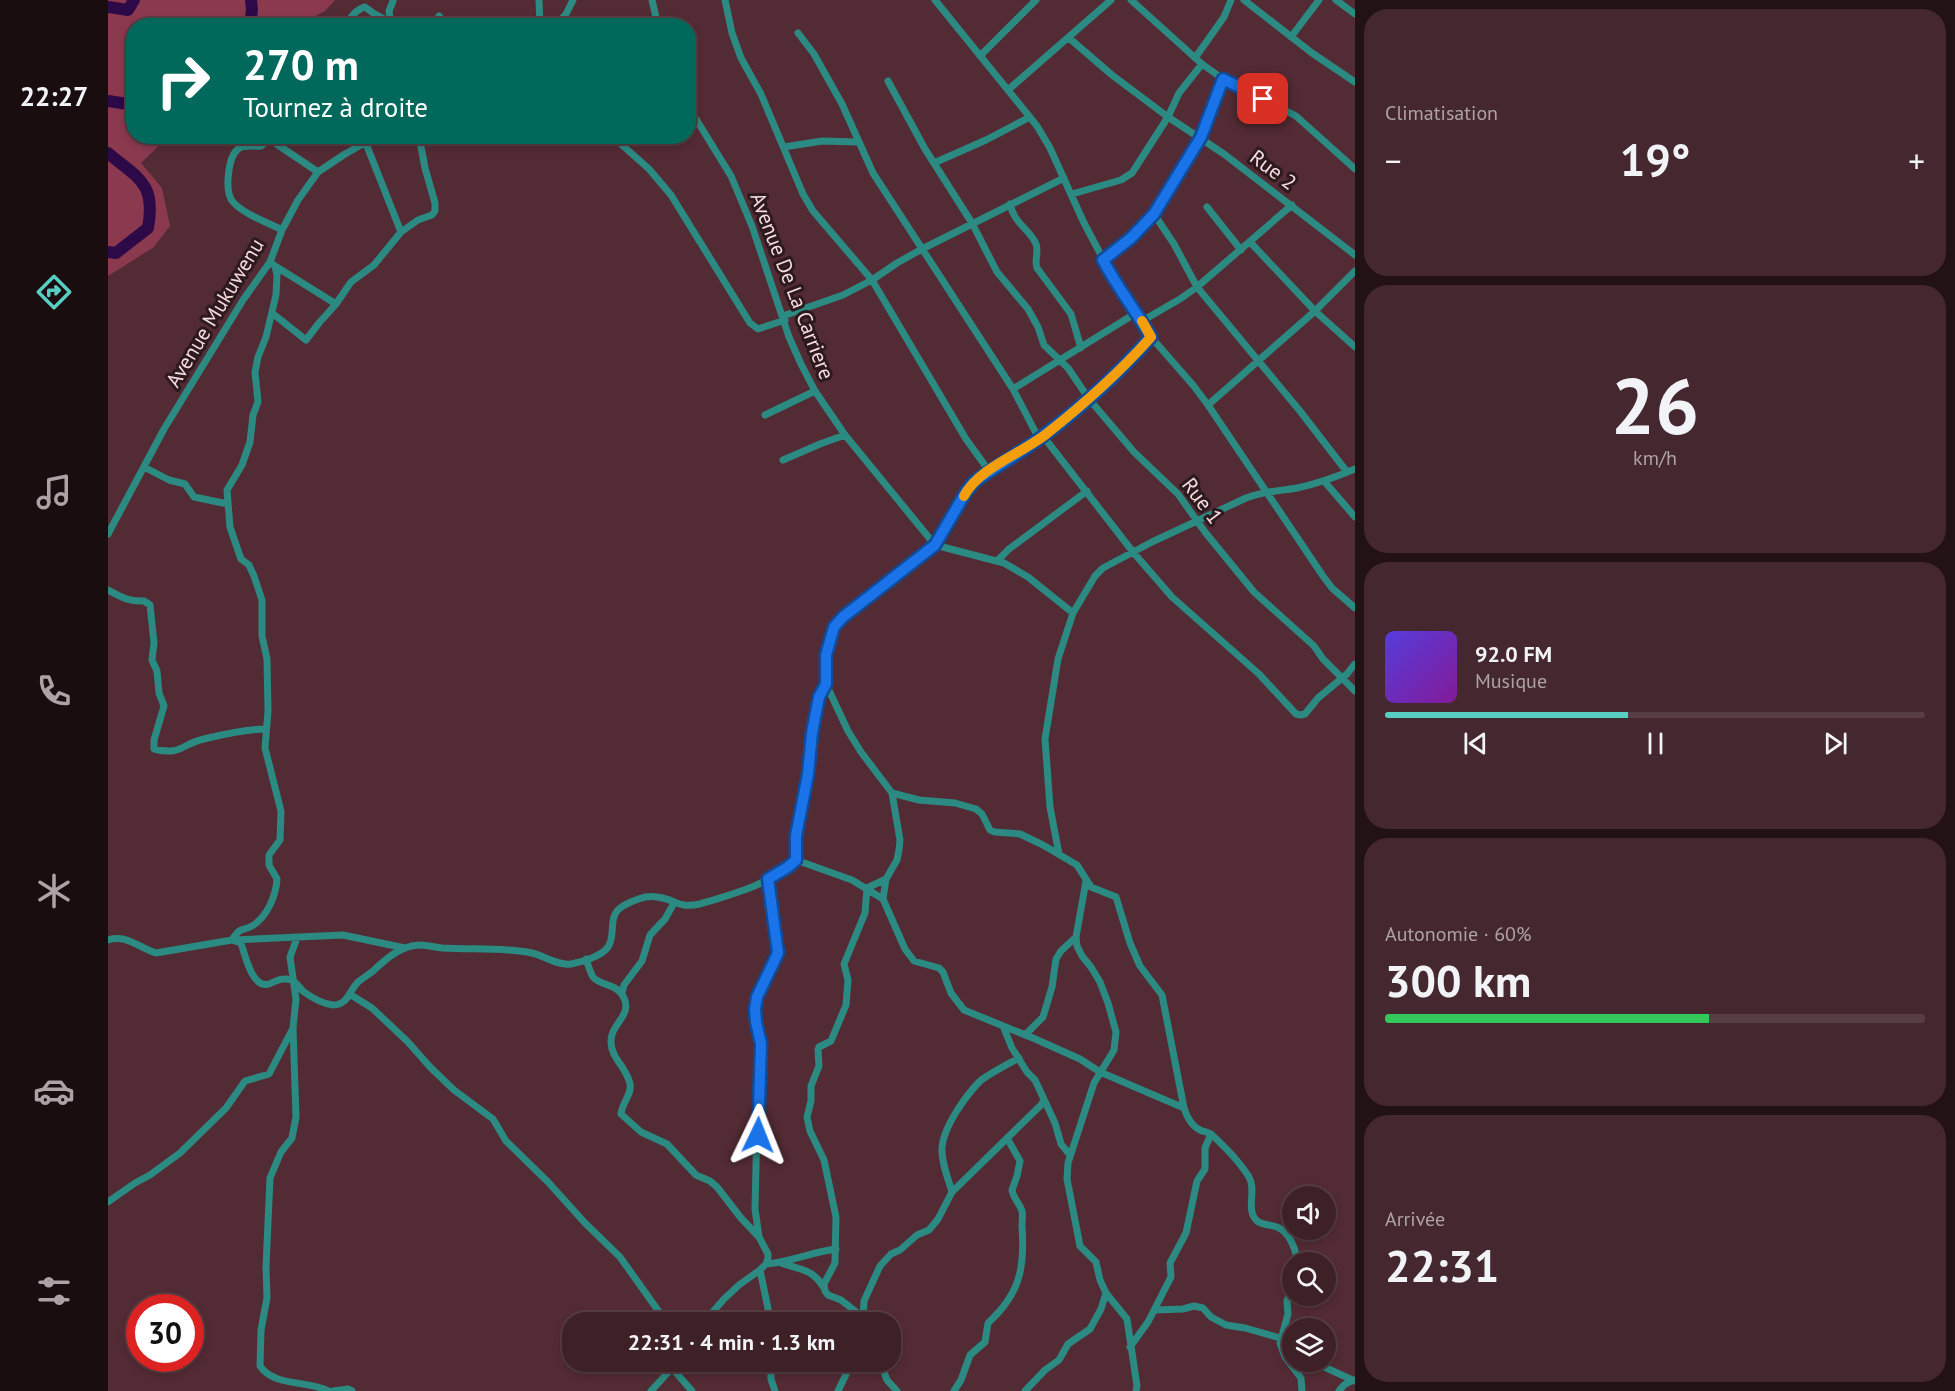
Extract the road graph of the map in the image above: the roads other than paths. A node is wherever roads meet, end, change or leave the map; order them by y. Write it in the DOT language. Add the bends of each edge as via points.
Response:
graph roads {
  1 [pos="539,0"];
  2 [pos="573,0"];
  3 [pos="652,0"];
  4 [pos="725,0"];
  5 [pos="935,0"];
  6 [pos="1036,0"];
  7 [pos="1111,0"];
  8 [pos="1131,0"];
  9 [pos="1244,0"];
  10 [pos="1319,0"];
  11 [pos="1336,0"];
  12 [pos="393,1"];
  13 [pos="1229,1"];
  14 [pos="1355,14"];
  15 [pos="350,18"];
  16 [pos="382,18"];
  17 [pos="390,18"];
  18 [pos="540,18"];
  19 [pos="562,18"];
  20 [pos="656,18"];
  21 [pos="798,33"];
  22 [pos="1291,37"];
  23 [pos="1069,38"];
  24 [pos="980,56"];
  25 [pos="1195,58"];
  26 [pos="1202,64"];
  27 [pos="1223,79"];
  28 [pos="888,81"];
  29 [pos="1355,82"];
  30 [pos="1008,90"];
  31 [pos="1030,117"];
  32 [pos="1168,117"];
  33 [pos="696,119"];
  34 [pos="1201,137"];
  35 [pos="858,142"];
  36 [pos="263,144"];
  37 [pos="278,144"];
  38 [pos="358,144"];
  39 [pos="367,144"];
  40 [pos="420,144"];
  41 [pos="621,144"];
  42 [pos="784,147"];
  43 [pos="934,163"];
  44 [pos="1355,169"];
  45 [pos="318,172"];
  46 [pos="1064,178"];
  47 [pos="1072,194"];
  48 [pos="1010,204"];
  49 [pos="1292,205"];
  50 [pos="1207,207"];
  51 [pos="1154,214"];
  52 [pos="972,223"];
  53 [pos="282,230"];
  54 [pos="401,232"];
  55 [pos="1250,242"];
  56 [pos="922,249"];
  57 [pos="1241,250"];
  58 [pos="1355,255"];
  59 [pos="1103,260"];
  60 [pos="272,264"];
  61 [pos="1355,271"];
  62 [pos="872,280"];
  63 [pos="1197,287"];
  64 [pos="336,304"];
  65 [pos="1315,311"];
  66 [pos="272,313"];
  67 [pos="1136,313"];
  68 [pos="784,318"];
  69 [pos="1142,321"];
  70 [pos="1151,337"];
  71 [pos="1355,347"];
  72 [pos="1081,348"];
  73 [pos="1060,360"];
  74 [pos="1258,362"];
  75 [pos="1013,389"];
  76 [pos="815,391"];
  77 [pos="1089,399"];
  78 [pos="1208,405"];
  79 [pos="765,415"];
  80 [pos="845,435"];
  81 [pos="1041,437"];
  82 [pos="783,460"];
  83 [pos="144,467"];
  84 [pos="1355,469"];
  85 [pos="989,471"];
  86 [pos="1347,472"];
  87 [pos="1324,481"];
  88 [pos="1087,491"];
  89 [pos="1265,491"];
  90 [pos="228,504"];
  91 [pos="1355,517"];
  92 [pos="1197,521"];
  93 [pos="108,534"];
  94 [pos="935,545"];
  95 [pos="1133,552"];
  96 [pos="998,560"];
  97 [pos="108,590"];
  98 [pos="1355,608"];
  99 [pos="1073,613"];
  100 [pos="1355,664"];
  101 [pos="1341,678"];
  102 [pos="826,684"];
  103 [pos="1355,691"];
  104 [pos="266,729"];
  105 [pos="892,793"];
  106 [pos="1059,854"];
  107 [pos="796,860"];
  108 [pos="768,879"];
  109 [pos="886,879"];
  110 [pos="1086,881"];
  111 [pos="867,888"];
  112 [pos="884,899"];
  113 [pos="674,903"];
  114 [pos="1076,937"];
  115 [pos="297,938"];
  116 [pos="108,940"];
  117 [pos="232,940"];
  118 [pos="405,948"];
  119 [pos="586,959"];
  120 [pos="294,981"];
  121 [pos="622,993"];
  122 [pos="351,995"];
  123 [pos="1003,1026"];
  124 [pos="293,1028"];
  125 [pos="1025,1035"];
  126 [pos="1019,1058"];
  127 [pos="1100,1072"];
  128 [pos="1044,1100"];
  129 [pos="1184,1108"];
  130 [pos="1211,1134"];
  131 [pos="1007,1138"];
  132 [pos="1070,1155"];
  133 [pos="952,1192"];
  134 [pos="108,1202"];
  135 [pos="759,1237"];
  136 [pos="836,1249"];
  137 [pos="1295,1252"];
  138 [pos="779,1263"];
  139 [pos="766,1264"];
  140 [pos="760,1270"];
  141 [pos="825,1291"];
  142 [pos="1106,1293"];
  143 [pos="1287,1306"];
  144 [pos="1155,1310"];
  145 [pos="659,1312"];
  146 [pos="713,1312"];
  147 [pos="769,1312"];
  148 [pos="855,1312"];
  149 [pos="864,1312"];
  150 [pos="1280,1338"];
  151 [pos="1130,1347"];
  152 [pos="1282,1349"];
  153 [pos="668,1372"];
  154 [pos="679,1372"];
  155 [pos="771,1372"];
  156 [pos="847,1372"];
  157 [pos="884,1372"];
  158 [pos="1297,1372"];
  159 [pos="1335,1372"];
  160 [pos="1354,1381"];
  161 [pos="331,1391"];
  162 [pos="352,1391"];
  163 [pos="651,1391"];
  164 [pos="692,1391"];
  165 [pos="775,1391"];
  166 [pos="838,1391"];
  167 [pos="897,1391"];
  168 [pos="954,1391"];
  169 [pos="1025,1391"];
  170 [pos="1136,1391"];
  171 [pos="1302,1391"];
  172 [pos="1339,1391"];
  1 -- 18 [label="street"];
  2 -- 19 [label="street"];
  3 -- 20 [label="street"];
  4 -- 42 [label="street" via="741,58"];
  5 -- 24 [label="street"];
  6 -- 24 [label="street"];
  7 -- 23 [label="street"];
  8 -- 25 [label="street"];
  9 -- 22 [label="street"];
  10 -- 22 [label="street"];
  11 -- 14 [label="street"];
  12 -- 17 [label="street" via="388,11"];
  13 -- 25 [label="street" via="1224,17"];
  15 -- 16 [label="street" via="365,7"];
  21 -- 35 [label="street" via="842,104"];
  22 -- 29 [label="street"];
  23 -- 30 [label="street"];
  23 -- 32 [label="street, Rue 2"];
  24 -- 30 [label="street"];
  25 -- 26 [label="street"];
  26 -- 27 [label="street"];
  26 -- 32 [label="street" via="1179,93"];
  27 -- 34 [label="street"];
  27 -- 44 [label="street" via="1296,116"];
  28 -- 43 [label="street, Rue 1"];
  30 -- 31 [label="street"];
  31 -- 43 [label="street"];
  31 -- 46 [label="street"];
  32 -- 34 [label="street, Rue 2"];
  32 -- 47 [label="street" via="1132,174"];
  33 -- 68 [label="street, Avenue De La Carriere" via="731,176"];
  34 -- 49 [label="street, Rue 2"];
  34 -- 51 [label="street"];
  35 -- 42 [label="street" via="822,141"];
  35 -- 56 [label="street" via="873,173"];
  36 -- 53 [label="street" via="236,150 227,193 239,207"];
  37 -- 45 [label="street"];
  38 -- 45 [label="street, Avenue Mukuwenu"];
  39 -- 54 [label="street"];
  40 -- 54 [label="street" via="435,211"];
  41 -- 68 [label="street" via="671,195 750,323 758,329"];
  42 -- 62 [label="street" via="813,211"];
  43 -- 52 [label="street, Rue 1"];
  45 -- 53 [label="street, Avenue Mukuwenu"];
  46 -- 47 [label="street"];
  46 -- 48 [label="street"];
  47 -- 59 [label="street"];
  48 -- 52 [label="street"];
  48 -- 72 [label="street" via="1018,224 1035,243 1037,268 1071,314"];
  49 -- 55 [label="street"];
  49 -- 58 [label="street, Rue 2"];
  50 -- 57 [label="street"];
  51 -- 59 [label="street"];
  51 -- 63 [label="street"];
  52 -- 56 [label="street"];
  52 -- 73 [label="street, Rue 1" via="997,272 1028,309 1042,341"];
  53 -- 60 [label="street, Avenue Mukuwenu"];
  54 -- 64 [label="street" via="374,265 351,282"];
  55 -- 57 [label="street"];
  55 -- 65 [label="street"];
  56 -- 62 [label="street"];
  56 -- 75 [label="street"];
  57 -- 63 [label="street"];
  59 -- 67 [label="street"];
  60 -- 64 [label="street"];
  60 -- 66 [label="street" via="277,283"];
  60 -- 83 [label="street, Avenue Mukuwenu" via="243,300"];
  61 -- 65 [label="street"];
  62 -- 68 [label="street"];
  62 -- 85 [label="street"];
  63 -- 69 [label="street"];
  63 -- 74 [label="street"];
  64 -- 66 [label="street" via="305,340"];
  65 -- 71 [label="street"];
  65 -- 74 [label="street"];
  66 -- 90 [label="street" via="255,372 258,402 250,442 242,465 228,486"];
  67 -- 69 [label="street"];
  67 -- 72 [label="street"];
  68 -- 76 [label="street, Avenue De La Carriere"];
  69 -- 70 [label="street"];
  70 -- 77 [label="street"];
  70 -- 78 [label="street"];
  72 -- 73 [label="street"];
  73 -- 75 [label="street"];
  73 -- 77 [label="street, Rue 1"];
  74 -- 78 [label="street"];
  74 -- 86 [label="street"];
  75 -- 81 [label="street"];
  76 -- 79 [label="street"];
  76 -- 80 [label="street, Avenue De La Carriere"];
  77 -- 81 [label="street"];
  77 -- 92 [label="street, Rue 1" via="1134,452 1178,494"];
  78 -- 89 [label="street"];
  80 -- 82 [label="street"];
  80 -- 94 [label="street, Avenue De La Carriere"];
  81 -- 85 [label="street"];
  81 -- 88 [label="street"];
  83 -- 90 [label="street" via="185,484 194,496"];
  83 -- 93 [label="street, Avenue Mukuwenu"];
  84 -- 86 [label="street"];
  85 -- 94 [label="street" via="966,492"];
  86 -- 87 [label="street"];
  87 -- 89 [label="street"];
  87 -- 91 [label="street"];
  88 -- 95 [label="street"];
  88 -- 96 [label="street"];
  89 -- 92 [label="street"];
  89 -- 98 [label="street" via="1332,588"];
  90 -- 104 [label="street" via="235,544 242,561 250,566 262,600 262,636 267,659"];
  92 -- 95 [label="street"];
  92 -- 101 [label="street, Rue 1" via="1254,592 1314,646"];
  94 -- 96 [label="street"];
  94 -- 102 [label="street" via="834,627 826,655"];
  95 -- 99 [label="street" via="1095,576"];
  95 -- 101 [label="street" via="1172,597 1259,674 1296,714 1305,714"];
  96 -- 99 [label="street" via="1028,577"];
  97 -- 104 [label="street" via="150,605 152,660 164,709 153,740 154,749 176,752 204,738"];
  99 -- 106 [label="street" via="1058,659 1046,739 1050,807"];
  100 -- 101 [label="street"];
  101 -- 103 [label="street, Rue 1"];
  102 -- 105 [label="street" via="848,731"];
  102 -- 107 [label="street" via="819,697 812,733"];
  104 -- 117 [label="street" via="265,748 281,811 280,840 269,855 276,887 263,914"];
  105 -- 106 [label="street" via="976,809 990,830 1020,834"];
  105 -- 109 [label="street" via="900,840 897,860"];
  106 -- 110 [label="street" via="1077,865"];
  107 -- 108 [label="street"];
  107 -- 111 [label="street"];
  108 -- 113 [label="street" via="689,907"];
  108 -- 135 [label="street" via="778,953 755,1009 761,1044 755,1194"];
  109 -- 111 [label="street"];
  109 -- 112 [label="street"];
  110 -- 114 [label="street"];
  110 -- 129 [label="street" via="1116,897 1140,966 1162,995"];
  111 -- 112 [label="street"];
  111 -- 136 [label="street" via="865,913 844,964 848,980 846,1005 831,1041 819,1047 819,1066 807,1112 810,1131 831,1186"];
  112 -- 123 [label="street" via="914,961 939,968 964,1010"];
  113 -- 119 [label="street" via="651,896 621,907 613,918 608,947"];
  113 -- 121 [label="street" via="650,934 642,961"];
  114 -- 125 [label="street" via="1056,959 1043,1017"];
  114 -- 127 [label="street" via="1108,1003 1116,1032 1114,1050"];
  115 -- 117 [label="street"];
  115 -- 118 [label="street" via="343,935"];
  115 -- 120 [label="street" via="290,957"];
  116 -- 117 [label="street" via="121,938 156,954"];
  117 -- 120 [label="street" via="241,943 259,983"];
  118 -- 119 [label="street" via="420,945 509,950 570,964"];
  118 -- 122 [label="street" via="386,958 359,982"];
  119 -- 121 [label="street" via="593,977"];
  120 -- 122 [label="street" via="304,992 332,1005"];
  120 -- 124 [label="street"];
  121 -- 135 [label="street" via="627,1004 625,1015 611,1042 630,1084 621,1114 641,1132 667,1144 696,1175 717,1187"];
  122 -- 145 [label="street" via="372,1008 453,1090 494,1119 506,1142 620,1257"];
  123 -- 125 [label="street"];
  123 -- 126 [label="street"];
  124 -- 134 [label="street" via="269,1074 245,1081 226,1108 180,1153"];
  124 -- 161 [label="street" via="296,1117 292,1138 270,1178 267,1298 260,1366 269,1376"];
  125 -- 127 [label="street"];
  126 -- 128 [label="street"];
  126 -- 133 [label="street" via="979,1082 952,1119 942,1145"];
  127 -- 129 [label="street"];
  127 -- 132 [label="street"];
  128 -- 131 [label="street"];
  128 -- 132 [label="street" via="1061,1144"];
  129 -- 130 [label="street" via="1197,1129"];
  130 -- 137 [label="street" via="1250,1179 1251,1208 1257,1221 1285,1231"];
  130 -- 144 [label="street" via="1186,1233 1171,1259 1171,1277"];
  131 -- 133 [label="street"];
  131 -- 168 [label="street" via="1020,1161 1011,1190 1022,1209 1021,1272 1005,1306 988,1323 985,1342 970,1355"];
  132 -- 142 [label="street" via="1066,1179 1080,1246 1096,1262"];
  133 -- 149 [label="street" via="929,1230 891,1254 880,1266 864,1301"];
  135 -- 139 [label="street" via="768,1254"];
  136 -- 138 [label="street"];
  136 -- 141 [label="street"];
  138 -- 139 [label="street"];
  138 -- 141 [label="street" via="812,1273"];
  139 -- 140 [label="street"];
  140 -- 146 [label="street"];
  140 -- 147 [label="street"];
  141 -- 148 [label="street"];
  142 -- 151 [label="street" via="1127,1319"];
  142 -- 169 [label="street" via="1090,1329 1068,1344 1059,1360"];
  143 -- 150 [label="street"];
  144 -- 150 [label="street" via="1203,1308 1226,1325"];
  144 -- 151 [label="street"];
  150 -- 152 [label="street"];
  151 -- 170 [label="street"];
  153 -- 163 [label="street"];
  154 -- 164 [label="street"];
  155 -- 165 [label="street"];
  156 -- 166 [label="street"];
  157 -- 167 [label="street"];
  158 -- 171 [label="street"];
  159 -- 160 [label="street"];
  160 -- 172 [label="street"];
  161 -- 162 [label="street"];
}
